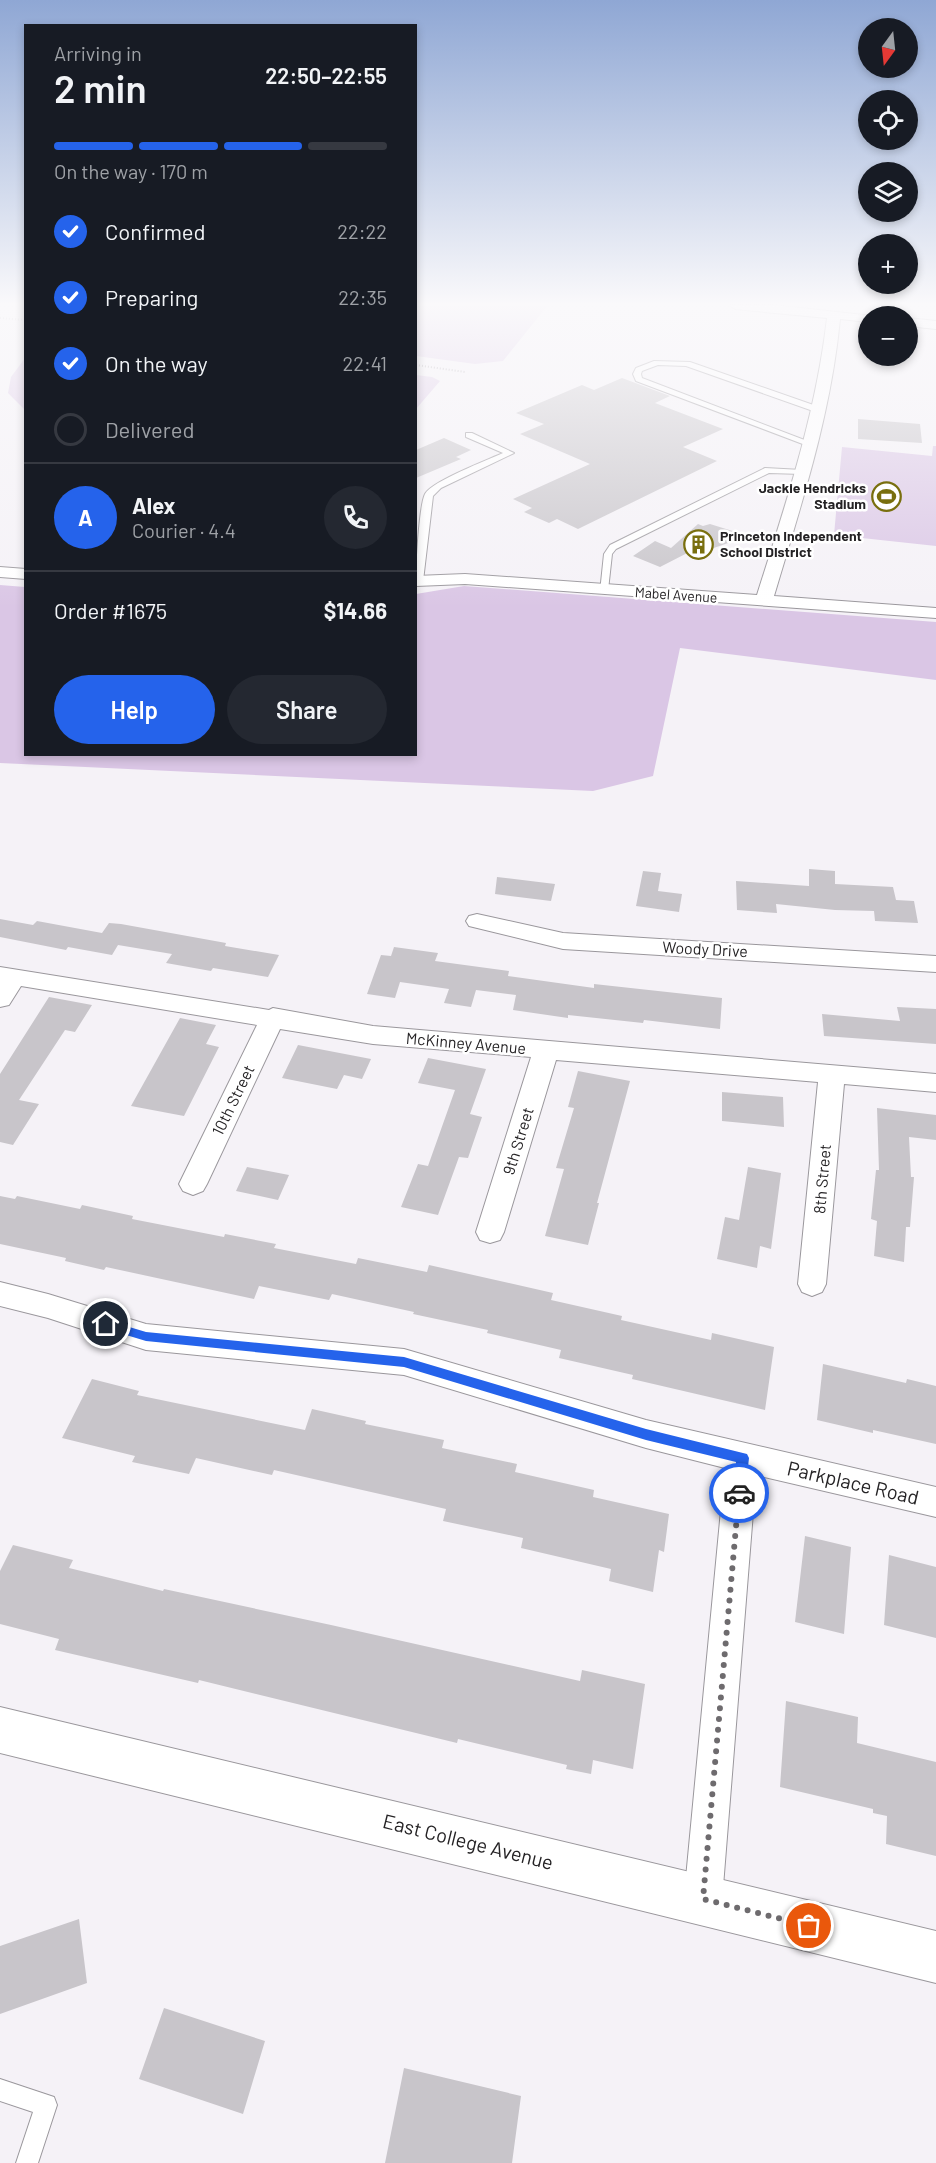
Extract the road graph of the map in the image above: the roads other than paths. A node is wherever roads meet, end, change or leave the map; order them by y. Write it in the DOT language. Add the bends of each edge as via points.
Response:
graph roads {
  1 [pos="710,406"];
  2 [pos="807,406"];
  3 [pos="820,406"];
  4 [pos="819,410"];
  5 [pos="469,435"];
  6 [pos="811,444"];
  7 [pos="802,471"];
  8 [pos="0,572"];
  9 [pos="24,574"];
  10 [pos="417,581"];
  11 [pos="603,590"];
  12 [pos="764,601"];
  13 [pos="936,613"];
  14 [pos="477,921"];
  15 [pos="936,963"];
  16 [pos="7,976"];
  17 [pos="0,999"];
  18 [pos="273,1017"];
  19 [pos="546,1050"];
  20 [pos="832,1074"];
  21 [pos="936,1083"];
  22 [pos="193,1184"];
  23 [pos="490,1232"];
  24 [pos="812,1284"];
  25 [pos="0,1294"];
  26 [pos="742,1458"];
  27 [pos="936,1502"];
  28 [pos="0,1730"];
  29 [pos="703,1899"];
  30 [pos="936,1957"];
  31 [pos="0,2090"];
  32 [pos="27,2163"];
  1 -- 6 [label="lane"];
  2 -- 4 [label="lane"];
  3 -- 4 [label="street"];
  4 -- 6 [label="street"];
  5 -- 10 [label="lane" via="510,453 432,490"];
  6 -- 7 [label="street"];
  7 -- 11 [label="lane" via="768,470 613,547 608,554"];
  7 -- 12 [label="street"];
  8 -- 9 [label="street"];
  10 -- 11 [label="street, Mabel Avenue" via="465,579"];
  11 -- 12 [label="street, Mabel Avenue"];
  12 -- 13 [label="street, Mabel Avenue"];
  14 -- 15 [label="street, Woody Drive" via="563,941"];
  16 -- 17 [label="street"];
  16 -- 18 [label="street, McKinney Avenue"];
  18 -- 19 [label="street, McKinney Avenue" via="373,1035"];
  18 -- 22 [label="street, 10th Street"];
  19 -- 20 [label="street, McKinney Avenue"];
  19 -- 23 [label="street, 9th Street"];
  20 -- 21 [label="street, McKinney Avenue"];
  20 -- 24 [label="street, 8th Street"];
  25 -- 26 [label="street, Parkplace Road" via="146,1336 404,1362 646,1434"];
  26 -- 27 [label="street, Parkplace Road"];
  26 -- 29 [label="street"];
  28 -- 29 [label="street, East College Avenue"];
  29 -- 30 [label="street, East College Avenue"];
  31 -- 32 [label="lane" via="46,2105"];
}
